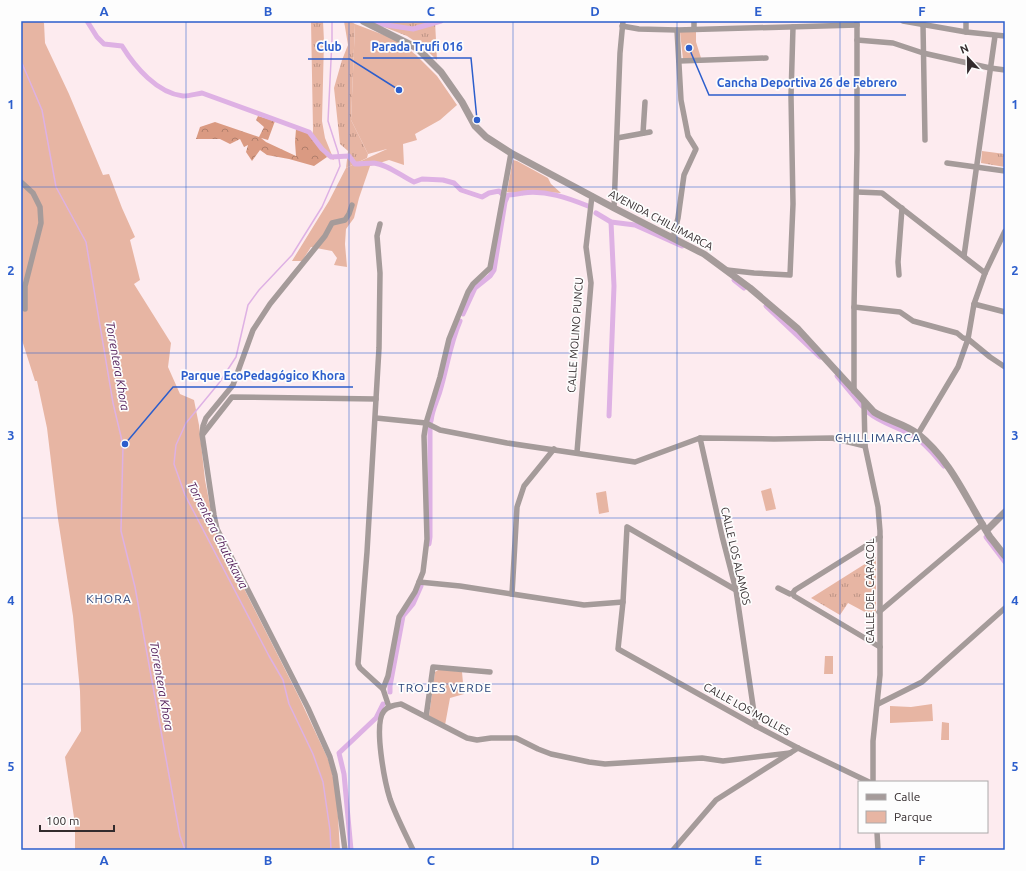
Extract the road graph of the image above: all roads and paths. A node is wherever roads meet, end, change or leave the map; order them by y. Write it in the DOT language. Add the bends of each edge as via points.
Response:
graph roads {
  1 [pos="363,21"];
  2 [pos="694,21"];
  3 [pos="737,21"];
  4 [pos="902,21"];
  5 [pos="966,21"];
  6 [pos="857,23"];
  7 [pos="622,24"];
  8 [pos="777,24"];
  9 [pos="923,25"];
  10 [pos="793,27"];
  11 [pos="737,28"];
  12 [pos="694,29"];
  13 [pos="677,30"];
  14 [pos="966,32"];
  15 [pos="995,36"];
  16 [pos="1005,36"];
  17 [pos="857,40"];
  18 [pos="923,53"];
  19 [pos="766,58"];
  20 [pos="679,61"];
  21 [pos="990,68"];
  22 [pos="1005,70"];
  23 [pos="645,102"];
  24 [pos="650,132"];
  25 [pos="643,134"];
  26 [pos="617,138"];
  27 [pos="925,140"];
  28 [pos="511,153"];
  29 [pos="947,163"];
  30 [pos="976,167"];
  31 [pos="1005,171"];
  32 [pos="21,182"];
  33 [pos="857,192"];
  34 [pos="592,196"];
  35 [pos="352,204"];
  36 [pos="614,208"];
  37 [pos="902,208"];
  38 [pos="380,224"];
  39 [pos="1005,231"];
  40 [pos="673,238"];
  41 [pos="964,256"];
  42 [pos="727,270"];
  43 [pos="985,272"];
  44 [pos="899,275"];
  45 [pos="974,304"];
  46 [pos="854,307"];
  47 [pos="25,308"];
  48 [pos="1005,312"];
  49 [pos="968,339"];
  50 [pos="1005,367"];
  51 [pos="854,391"];
  52 [pos="376,399"];
  53 [pos="864,402"];
  54 [pos="376,418"];
  55 [pos="426,423"];
  56 [pos="202,434"];
  57 [pos="918,434"];
  58 [pos="700,438"];
  59 [pos="866,446"];
  60 [pos="554,449"];
  61 [pos="576,452"];
  62 [pos="1005,512"];
  63 [pos="985,527"];
  64 [pos="880,537"];
  65 [pos="1005,556"];
  66 [pos="419,582"];
  67 [pos="778,588"];
  68 [pos="736,590"];
  69 [pos="793,593"];
  70 [pos="512,594"];
  71 [pos="623,602"];
  72 [pos="1005,608"];
  73 [pos="879,612"];
  74 [pos="880,647"];
  75 [pos="490,672"];
  76 [pos="383,689"];
  77 [pos="878,704"];
  78 [pos="389,707"];
  79 [pos="426,717"];
  80 [pos="756,726"];
  81 [pos="798,748"];
  82 [pos="790,753"];
  83 [pos="867,781"];
  84 [pos="873,781"];
  85 [pos="877,833"];
  86 [pos="345,850"];
  87 [pos="412,850"];
  88 [pos="673,850"];
  89 [pos="878,850"];
  1 -- 28 [label="street, AVENIDA CHILLIMARCA" via="417,48 441,72 475,126 486,137"];
  2 -- 12 [label="street"];
  3 -- 11 [label="street"];
  4 -- 9 [label="street"];
  5 -- 14 [label="street"];
  6 -- 10 [label="street"];
  6 -- 17 [label="street"];
  7 -- 13 [label="street" via="639,29"];
  7 -- 26 [label="street"];
  8 -- 10 [label="street"];
  8 -- 11 [label="street"];
  9 -- 14 [label="street"];
  9 -- 18 [label="street"];
  10 -- 42 [label="street" via="793,204 790,274"];
  11 -- 12 [label="street"];
  12 -- 13 [label="street"];
  13 -- 20 [label="street"];
  14 -- 15 [label="street"];
  15 -- 16 [label="street"];
  15 -- 21 [label="street"];
  17 -- 18 [label="street" via="893,43"];
  17 -- 33 [label="street"];
  18 -- 21 [label="street"];
  18 -- 27 [label="street"];
  19 -- 20 [label="street"];
  20 -- 40 [label="street" via="688,136 696,149 684,175"];
  21 -- 22 [label="street"];
  21 -- 30 [label="street"];
  23 -- 25 [label="street"];
  24 -- 25 [label="street"];
  25 -- 26 [label="street"];
  26 -- 36 [label="street"];
  28 -- 34 [label="street, AVENIDA CHILLIMARCA"];
  28 -- 55 [label="street" via="490,268 468,292 448,339"];
  29 -- 30 [label="street"];
  30 -- 31 [label="street"];
  30 -- 41 [label="street"];
  32 -- 47 [label="street" via="32,193 40,207 41,223 25,286"];
  33 -- 37 [label="street" via="882,193"];
  33 -- 46 [label="street"];
  34 -- 36 [label="street, AVENIDA CHILLIMARCA"];
  34 -- 61 [label="street, CALLE MOLINO PUNCU" via="586,247 591,283"];
  35 -- 56 [label="street" via="345,220 332,223 325,236 270,304 253,330 233,385 206,418"];
  36 -- 40 [label="street, AVENIDA CHILLIMARCA"];
  37 -- 41 [label="street"];
  37 -- 44 [label="street"];
  38 -- 52 [label="street" via="377,236 380,281"];
  39 -- 43 [label="street"];
  40 -- 42 [label="street, AVENIDA CHILLIMARCA" via="704,254"];
  41 -- 43 [label="street"];
  42 -- 51 [label="street, AVENIDA CHILLIMARCA" via="798,329"];
  43 -- 45 [label="street"];
  45 -- 48 [label="street"];
  45 -- 49 [label="street"];
  46 -- 49 [label="street" via="900,312 913,322 957,333"];
  46 -- 51 [label="street"];
  49 -- 50 [label="street"];
  49 -- 57 [label="street" via="958,368"];
  51 -- 53 [label="street, AVENIDA CHILLIMARCA"];
  52 -- 54 [label="street"];
  52 -- 56 [label="street" via="232,397"];
  53 -- 57 [label="street, AVENIDA CHILLIMARCA" via="881,416"];
  53 -- 59 [label="street, CALLE DEL CARACOL"];
  54 -- 55 [label="street"];
  54 -- 76 [label="street" via="358,664"];
  55 -- 60 [label="street" via="440,430"];
  55 -- 66 [label="street" via="424,436 427,539 423,572"];
  56 -- 86 [label="street" via="217,529 330,756"];
  57 -- 63 [label="street, AVENIDA CHILLIMARCA" via="950,468"];
  58 -- 59 [label="street" via="832,438"];
  58 -- 61 [label="street" via="635,462"];
  58 -- 68 [label="street, CALLE LOS ALAMOS"];
  59 -- 64 [label="street, CALLE DEL CARACOL" via="878,507"];
  60 -- 61 [label="street"];
  60 -- 70 [label="street" via="524,486 517,507"];
  62 -- 63 [label="street"];
  63 -- 65 [label="street, AVENIDA CHILLIMARCA"];
  63 -- 73 [label="street"];
  64 -- 69 [label="street"];
  64 -- 73 [label="street, CALLE DEL CARACOL"];
  66 -- 70 [label="street"];
  66 -- 76 [label="street" via="399,617 388,676"];
  67 -- 69 [label="street"];
  68 -- 71 [label="street" via="627,527"];
  68 -- 80 [label="street, CALLE LOS ALAMOS"];
  69 -- 74 [label="street" via="794,596"];
  70 -- 71 [label="street" via="584,605"];
  71 -- 80 [label="street, CALLE LOS MOLLES" via="618,649"];
  72 -- 77 [label="street" via="922,682"];
  73 -- 74 [label="street, CALLE DEL CARACOL"];
  74 -- 77 [label="street, CALLE DEL CARACOL"];
  75 -- 79 [label="street" via="433,667"];
  76 -- 78 [label="street"];
  77 -- 84 [label="street, CALLE DEL CARACOL" via="873,741"];
  78 -- 79 [label="street" via="401,704"];
  78 -- 87 [label="street" via="379,722 384,770 390,798"];
  79 -- 82 [label="street" via="467,738 516,738 551,754 605,764 702,758 723,761"];
  80 -- 81 [label="street, CALLE LOS MOLLES"];
  81 -- 82 [label="street"];
  81 -- 83 [label="street, CALLE LOS MOLLES"];
  82 -- 88 [label="street" via="716,800"];
  85 -- 89 [label="street"];
}
